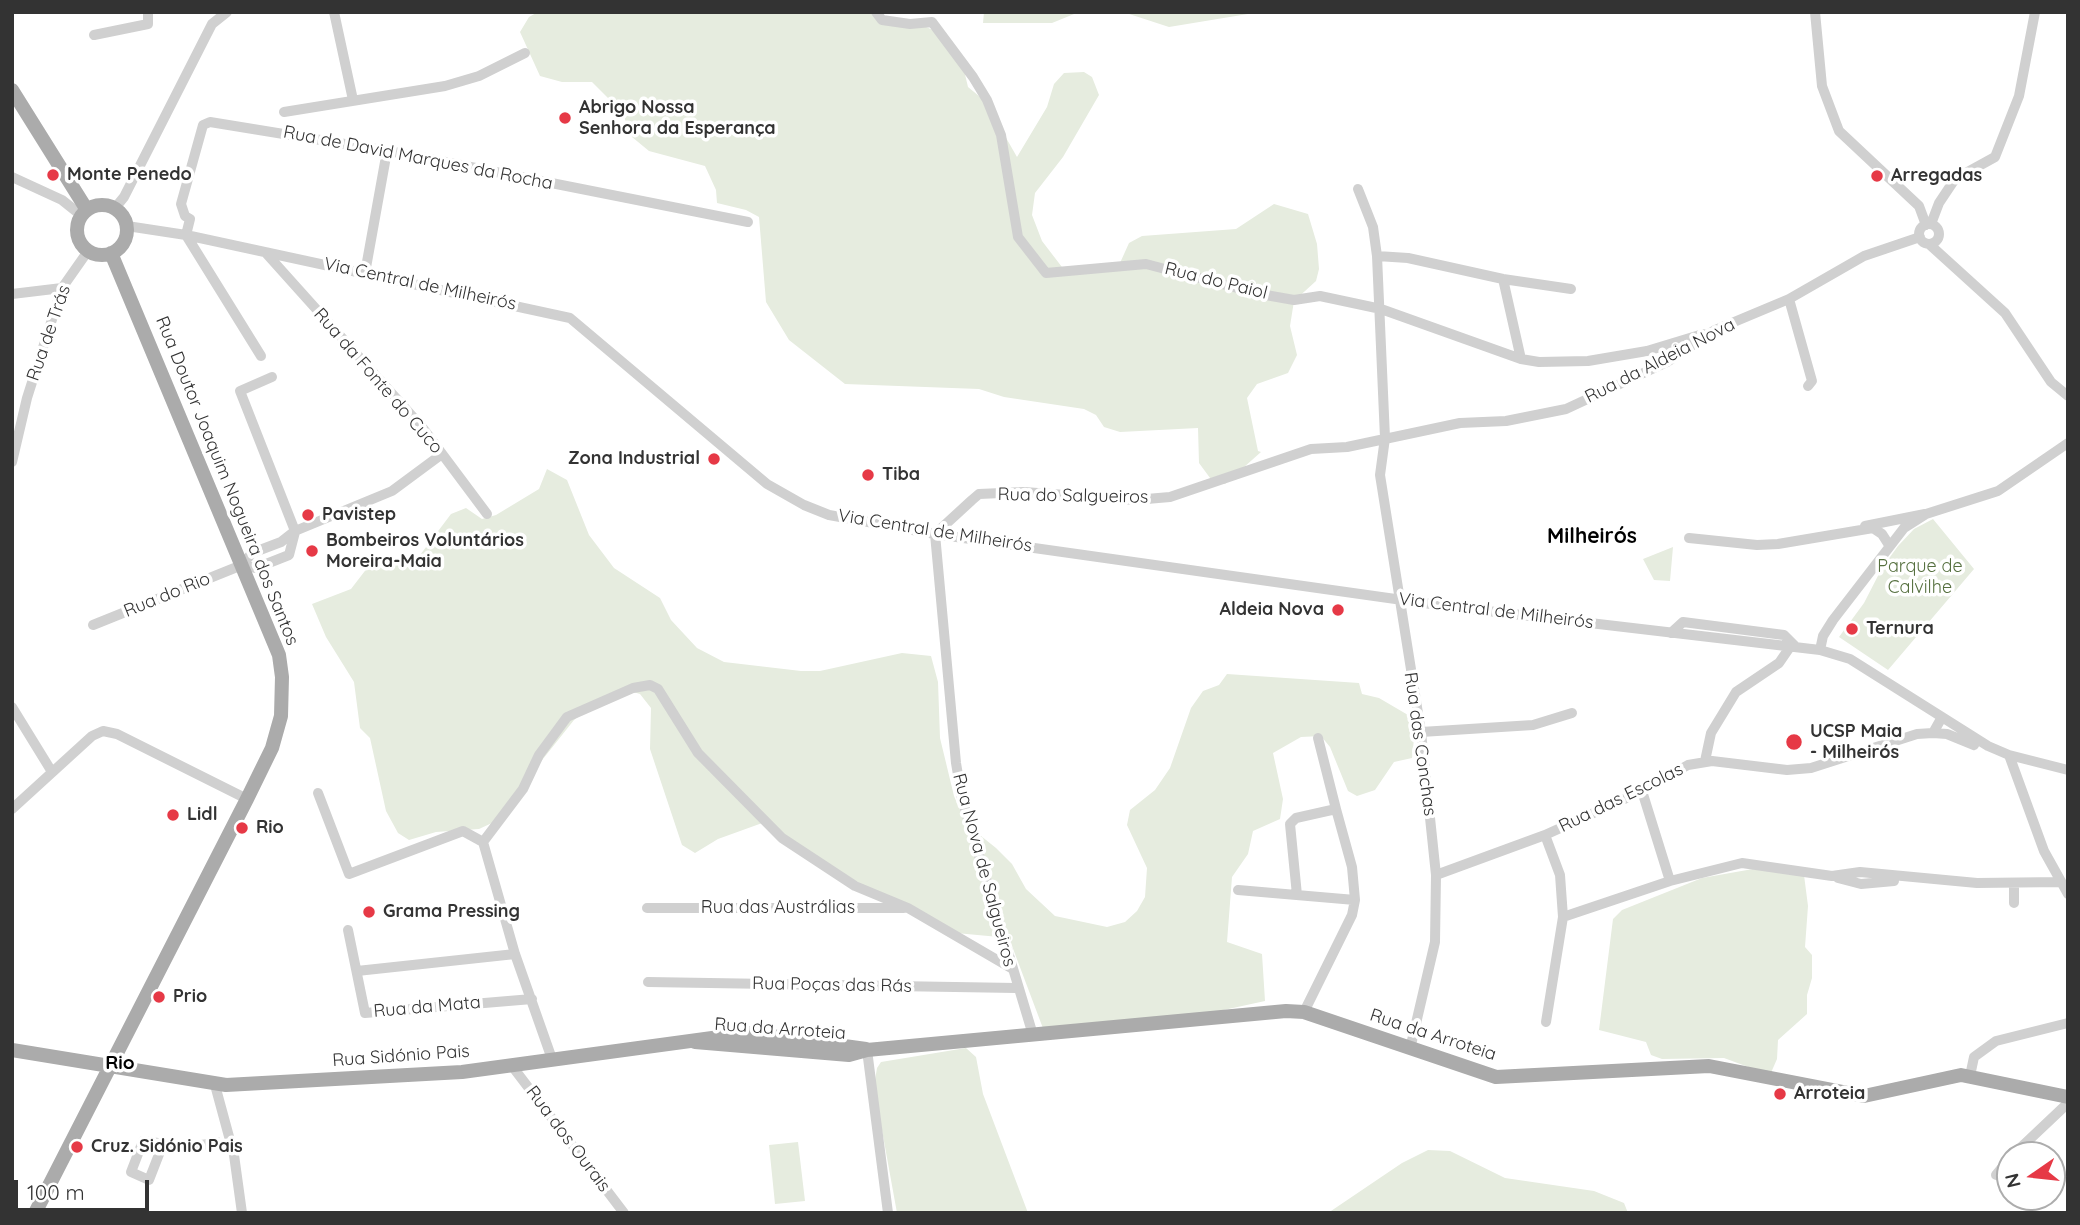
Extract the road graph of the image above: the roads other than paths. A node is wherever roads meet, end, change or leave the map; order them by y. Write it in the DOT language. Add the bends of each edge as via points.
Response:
graph roads {
  1 [pos="148,12"];
  2 [pos="228,12"];
  3 [pos="334,12"];
  4 [pos="876,12"];
  5 [pos="1815,12"];
  6 [pos="2035,12"];
  7 [pos="94,35"];
  8 [pos="525,53"];
  9 [pos="12,90"];
  10 [pos="353,100"];
  11 [pos="284,112"];
  12 [pos="387,151"];
  13 [pos="12,177"];
  14 [pos="1359,189"];
  15 [pos="115,208"];
  16 [pos="84,213"];
  17 [pos="748,222"];
  18 [pos="1929,224"];
  19 [pos="127,226"];
  20 [pos="186,235"];
  21 [pos="1939,235"];
  22 [pos="1924,240"];
  23 [pos="88,251"];
  24 [pos="111,253"];
  25 [pos="265,253"];
  26 [pos="1377,256"];
  27 [pos="1948,259"];
  28 [pos="365,273"];
  29 [pos="1503,279"];
  30 [pos="62,288"];
  31 [pos="1571,289"];
  32 [pos="12,294"];
  33 [pos="1789,299"];
  34 [pos="1381,309"];
  35 [pos="1715,330"];
  36 [pos="261,356"];
  37 [pos="1521,359"];
  38 [pos="272,377"];
  39 [pos="1808,386"];
  40 [pos="2068,396"];
  41 [pos="1385,438"];
  42 [pos="2068,443"];
  43 [pos="442,454"];
  44 [pos="12,462"];
  45 [pos="487,514"];
  46 [pos="1926,514"];
  47 [pos="1887,520"];
  48 [pos="1859,528"];
  49 [pos="295,531"];
  50 [pos="935,534"];
  51 [pos="1899,534"];
  52 [pos="1689,538"];
  53 [pos="1889,545"];
  54 [pos="242,565"];
  55 [pos="1398,599"];
  56 [pos="93,625"];
  57 [pos="1793,647"];
  58 [pos="1820,650"];
  59 [pos="12,707"];
  60 [pos="1572,713"];
  61 [pos="1942,717"];
  62 [pos="1421,732"];
  63 [pos="1933,733"];
  64 [pos="1318,738"];
  65 [pos="1977,739"];
  66 [pos="2009,755"];
  67 [pos="1705,761"];
  68 [pos="2068,770"];
  69 [pos="52,772"];
  70 [pos="1642,791"];
  71 [pos="318,793"];
  72 [pos="247,799"];
  73 [pos="12,809"];
  74 [pos="1336,809"];
  75 [pos="1545,835"];
  76 [pos="483,842"];
  77 [pos="1436,875"];
  78 [pos="1670,881"];
  79 [pos="2061,882"];
  80 [pos="2014,883"];
  81 [pos="1238,890"];
  82 [pos="2068,894"];
  83 [pos="1297,895"];
  84 [pos="1355,900"];
  85 [pos="2014,903"];
  86 [pos="648,908"];
  87 [pos="908,908"];
  88 [pos="1563,917"];
  89 [pos="348,930"];
  90 [pos="515,954"];
  91 [pos="1011,968"];
  92 [pos="357,971"];
  93 [pos="648,982"];
  94 [pos="1016,988"];
  95 [pos="531,999"];
  96 [pos="1304,1012"];
  97 [pos="1546,1022"];
  98 [pos="2068,1023"];
  99 [pos="1033,1035"];
  100 [pos="695,1042"];
  101 [pos="1410,1049"];
  102 [pos="12,1050"];
  103 [pos="867,1050"];
  104 [pos="552,1059"];
  105 [pos="109,1066"];
  106 [pos="512,1066"];
  107 [pos="1970,1076"];
  108 [pos="215,1085"];
  109 [pos="2068,1097"];
  110 [pos="2068,1103"];
  111 [pos="2028,1141"];
  112 [pos="163,1144"];
  113 [pos="201,1145"];
  114 [pos="35,1213"];
  115 [pos="242,1213"];
  116 [pos="624,1213"];
  117 [pos="888,1213"];
  1 -- 7 [label="street" via="148,23"];
  2 -- 15 [label="street" via="212,24"];
  3 -- 10 [label="street"];
  4 -- 34 [label="street, Rua do Paiol" via="882,20 932,22 973,77 1001,135 1018,237 1046,273 1146,264 1260,294 1294,300 1320,296"];
  5 -- 18 [label="street" via="1822,86 1839,131 1915,202"];
  6 -- 18 [label="street" via="2019,96 1995,157 1955,179"];
  8 -- 10 [label="street" via="479,76 445,86"];
  9 -- 16 [label="main road"];
  10 -- 11 [label="street"];
  12 -- 17 [label="street, Rua de David Marques da Rocha"];
  12 -- 20 [label="street, Rua de David Marques da Rocha" via="206,122 181,204 190,219"];
  12 -- 28 [label="street"];
  13 -- 16 [label="street"];
  14 -- 26 [label="street, Rua das Conchas" via="1373,227"];
  15 -- 16 [label="main road" via="98,205"];
  15 -- 19 [label="main road"];
  16 -- 23 [label="main road" via="78,232"];
  18 -- 21 [label="street"];
  18 -- 22 [label="street" via="1921,228"];
  19 -- 20 [label="street, Via Central de Milheirós"];
  19 -- 24 [label="main road" via="126,239"];
  20 -- 25 [label="street, Via Central de Milheirós"];
  20 -- 36 [label="street"];
  21 -- 22 [label="street" via="1937,240"];
  21 -- 27 [label="street"];
  22 -- 27 [label="street"];
  22 -- 33 [label="street, Rua da Aldeia Nova" via="1864,256"];
  23 -- 24 [label="main road"];
  23 -- 30 [label="street, Rua de Trás"];
  24 -- 54 [label="main road, Rua Doutor Joaquim Nogueira dos Santos"];
  25 -- 28 [label="street, Via Central de Milheirós"];
  25 -- 43 [label="street, Rua da Fonte do Cuco"];
  26 -- 29 [label="street" via="1408,258"];
  26 -- 34 [label="street, Rua das Conchas"];
  27 -- 40 [label="street" via="2005,313 2051,382"];
  28 -- 50 [label="street, Via Central de Milheirós" via="570,318 767,484 829,514"];
  29 -- 31 [label="street"];
  29 -- 37 [label="street"];
  30 -- 32 [label="street"];
  30 -- 44 [label="street, Rua de Trás"];
  33 -- 35 [label="street, Rua da Aldeia Nova"];
  33 -- 39 [label="street" via="1812,381"];
  34 -- 37 [label="street, Rua do Paiol"];
  34 -- 41 [label="street, Rua das Conchas"];
  35 -- 37 [label="street, Rua do Paiol" via="1647,351 1588,361"];
  35 -- 41 [label="street, Rua da Aldeia Nova" via="1667,362 1566,409"];
  38 -- 49 [label="street" via="240,391"];
  41 -- 50 [label="street, Rua do Salgueiros" via="1289,454 1170,497 1135,500 1024,492 979,494"];
  41 -- 55 [label="street, Rua das Conchas" via="1380,475"];
  42 -- 46 [label="street" via="1990,495"];
  43 -- 45 [label="street, Rua da Fonte do Cuco"];
  43 -- 49 [label="street" via="392,491"];
  46 -- 47 [label="street"];
  46 -- 51 [label="street"];
  47 -- 48 [label="street"];
  47 -- 51 [label="street"];
  48 -- 52 [label="street" via="1778,544"];
  48 -- 53 [label="street" via="1872,528"];
  49 -- 54 [label="street, Rua do Rio" via="289,555 256,568"];
  50 -- 55 [label="street, Via Central de Milheirós"];
  50 -- 91 [label="street, Rua Nova de Salgueiros" via="958,775"];
  51 -- 53 [label="street"];
  53 -- 58 [label="street" via="1833,620"];
  54 -- 56 [label="street, Rua do Rio"];
  54 -- 72 [label="main road, Rua Doutor Joaquim Nogueira dos Santos" via="279,655 282,677 277,733"];
  55 -- 57 [label="street, Via Central de Milheirós" via="1671,633 1683,622 1784,635"];
  55 -- 62 [label="street, Rua das Conchas"];
  57 -- 58 [label="street, Via Central de Milheirós"];
  57 -- 67 [label="street" via="1786,657 1736,692 1711,733"];
  58 -- 61 [label="street, Via Central de Milheirós" via="1850,659"];
  59 -- 69 [label="street"];
  60 -- 62 [label="street" via="1533,725"];
  61 -- 63 [label="street"];
  61 -- 65 [label="street, Rua das Escolas"];
  62 -- 77 [label="street, Rua das Conchas"];
  63 -- 65 [label="street, Rua das Escolas" via="1974,746"];
  63 -- 67 [label="street, Rua das Escolas" via="1811,768 1787,770"];
  64 -- 74 [label="street"];
  65 -- 66 [label="street, Rua das Escolas"];
  66 -- 68 [label="street, Rua das Escolas"];
  66 -- 79 [label="street" via="2028,814"];
  67 -- 70 [label="street, Rua das Escolas"];
  69 -- 72 [label="street" via="103,731 117,733"];
  69 -- 73 [label="street"];
  70 -- 75 [label="street, Rua das Escolas"];
  70 -- 78 [label="street"];
  71 -- 76 [label="street" via="349,874 463,831"];
  72 -- 105 [label="main road, Rua Doutor Joaquim Nogueira dos Santos"];
  74 -- 83 [label="street" via="1296,818 1290,824"];
  74 -- 84 [label="street" via="1354,874"];
  75 -- 77 [label="street, Rua das Escolas"];
  75 -- 88 [label="street" via="1560,875"];
  76 -- 87 [label="street" via="523,789 539,755 567,717 650,685 658,689 698,753 766,824 855,886"];
  76 -- 90 [label="street"];
  77 -- 101 [label="street, Rua das Conchas" via="1435,942"];
  78 -- 80 [label="street" via="1742,863 1832,876 1860,872"];
  78 -- 88 [label="street"];
  79 -- 80 [label="street"];
  79 -- 82 [label="street"];
  80 -- 85 [label="street"];
  81 -- 83 [label="street"];
  83 -- 84 [label="street"];
  84 -- 96 [label="street"];
  86 -- 87 [label="street, Rua das Austrálias"];
  87 -- 91 [label="street"];
  88 -- 97 [label="street"];
  89 -- 92 [label="street, Rua da Mata"];
  90 -- 92 [label="street"];
  90 -- 95 [label="street"];
  91 -- 94 [label="street, Rua Nova de Salgueiros"];
  92 -- 95 [label="street, Rua da Mata" via="365,1013"];
  93 -- 94 [label="street, Rua Poças das Rás"];
  94 -- 99 [label="street, Rua Nova de Salgueiros"];
  95 -- 104 [label="street"];
  96 -- 99 [label="main road, Rua da Arroteia" via="1259,1011"];
  96 -- 101 [label="main road, Rua da Arroteia"];
  98 -- 107 [label="street" via="1996,1041 1974,1057"];
  99 -- 103 [label="main road, Rua da Arroteia"];
  100 -- 103 [label="main road, Rua da Arroteia" via="818,1055"];
  100 -- 104 [label="main road, Rua Sidónio Pais"];
  101 -- 107 [label="main road, Rua da Arroteia" via="1496,1077 1709,1066 1864,1096 1940,1078"];
  102 -- 105 [label="main road, Rua Sidónio Pais"];
  103 -- 117 [label="street"];
  104 -- 106 [label="main road, Rua Sidónio Pais"];
  105 -- 108 [label="main road, Rua Sidónio Pais"];
  105 -- 114 [label="main road, Rua Doutor Joaquim Nogueira dos Santos"];
  106 -- 108 [label="main road, Rua Sidónio Pais"];
  106 -- 116 [label="street, Rua dos Ourais"];
  107 -- 109 [label="main road, Rua da Arroteia"];
  108 -- 115 [label="street"];
  110 -- 111 [label="street"];
  112 -- 113 [label="street"];
}
